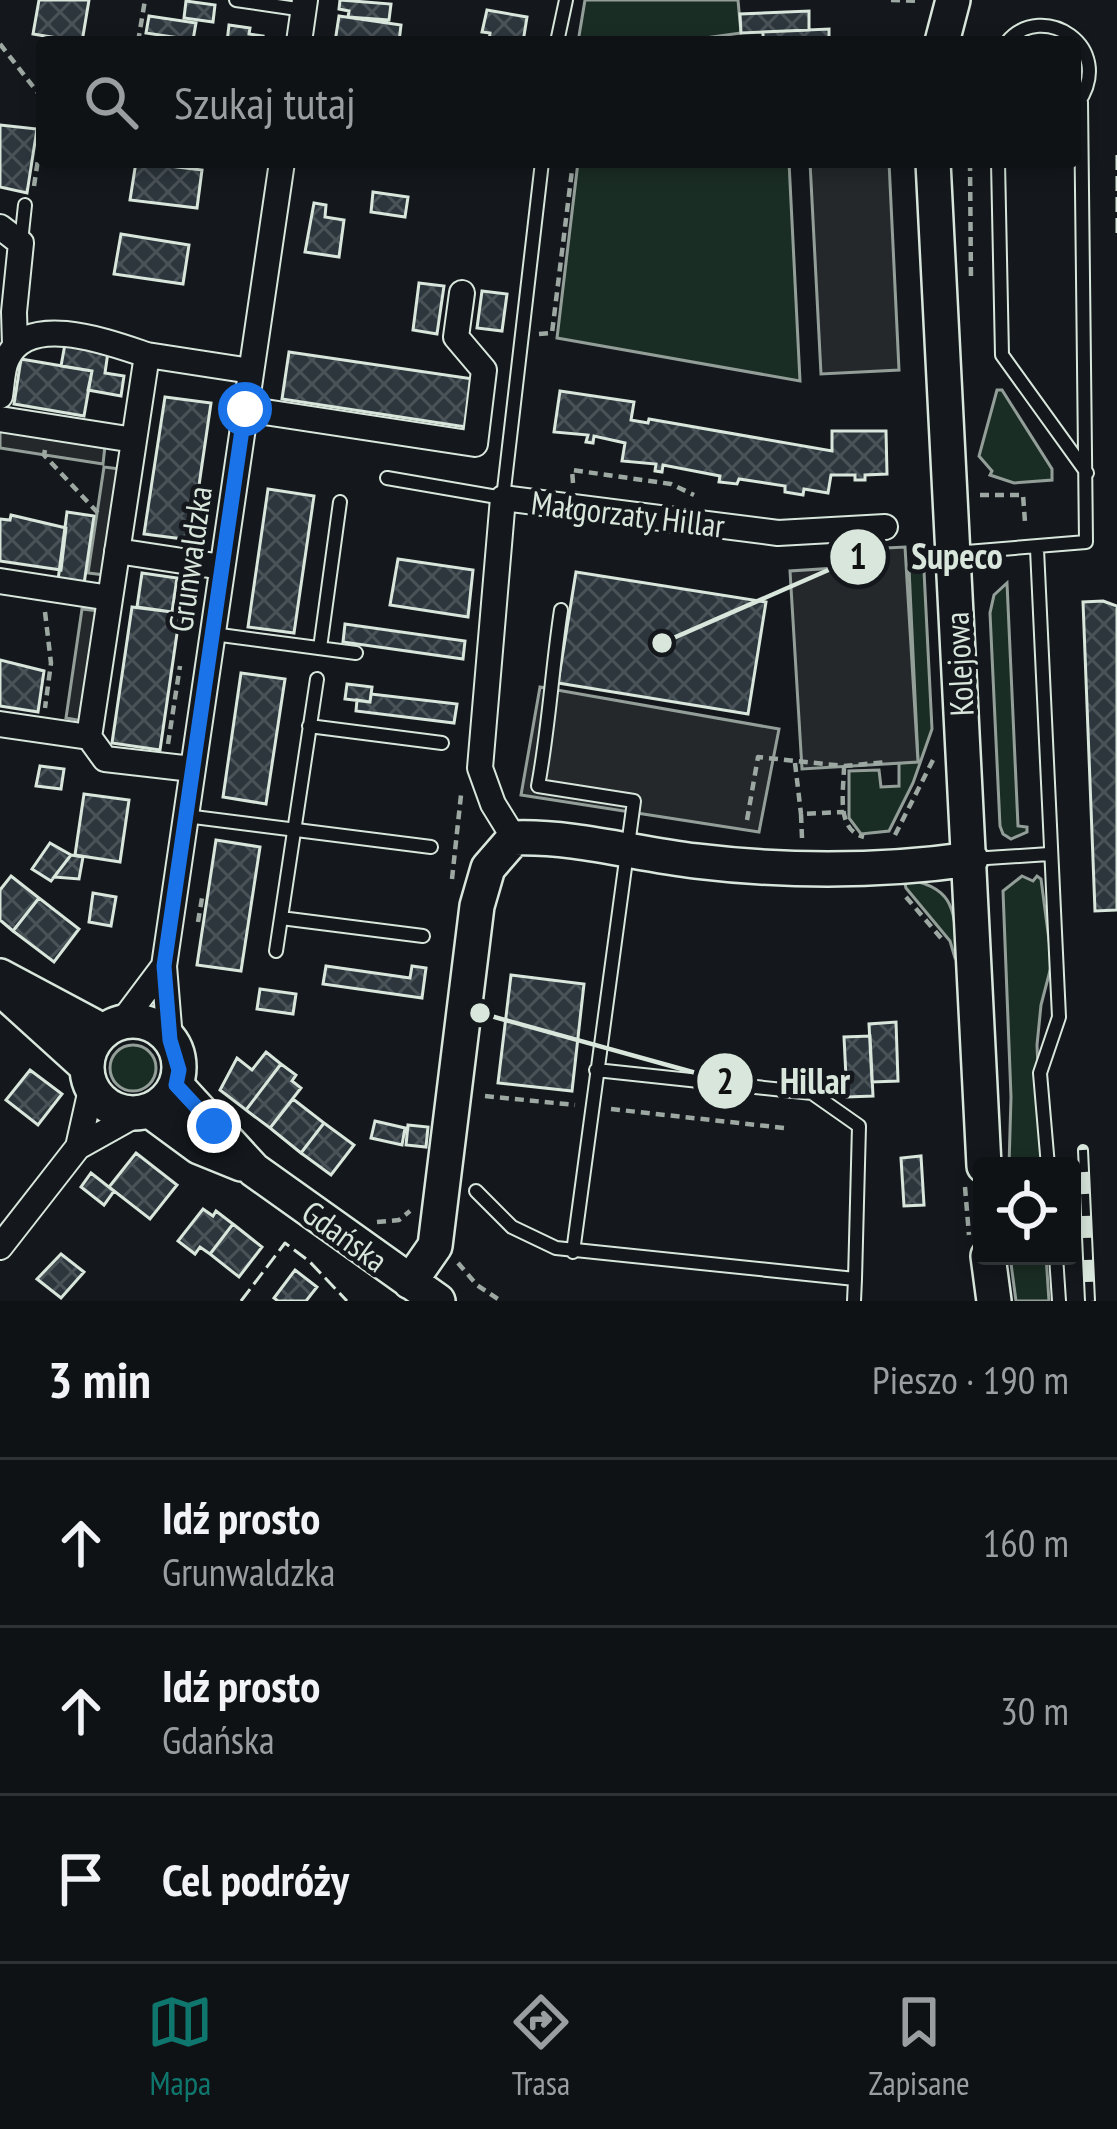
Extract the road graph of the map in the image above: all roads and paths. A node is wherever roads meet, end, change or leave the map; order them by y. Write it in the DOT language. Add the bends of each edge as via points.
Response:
graph roads {
  1 [pos="146,0"];
  2 [pos="236,0"];
  3 [pos="566,0"];
  4 [pos="891,0"];
  5 [pos="921,0"];
  6 [pos="953,0"];
  7 [pos="305,5"];
  8 [pos="1054,10"];
  9 [pos="139,36"];
  10 [pos="300,36"];
  11 [pos="558,36"];
  12 [pos="944,36"];
  13 [pos="1011,36"];
  14 [pos="0,44"];
  15 [pos="1103,55"];
  16 [pos="36,90"];
  17 [pos="1081,101"];
  18 [pos="36,168"];
  19 [pos="280,168"];
  20 [pos="541,168"];
  21 [pos="572,168"];
  22 [pos="933,168"];
  23 [pos="970,168"];
  24 [pos="998,168"];
  25 [pos="1080,168"];
  26 [pos="26,205"];
  27 [pos="0,227"];
  28 [pos="21,243"];
  29 [pos="971,281"];
  30 [pos="462,293"];
  31 [pos="535,334"];
  32 [pos="15,345"];
  33 [pos="147,355"];
  34 [pos="251,370"];
  35 [pos="0,396"];
  36 [pos="245,409"];
  37 [pos="0,419"];
  38 [pos="48,427"];
  39 [pos="134,440"];
  40 [pos="1088,474"];
  41 [pos="387,478"];
  42 [pos="977,484"];
  43 [pos="574,493"];
  44 [pos="503,498"];
  45 [pos="703,499"];
  46 [pos="340,502"];
  47 [pos="123,517"];
  48 [pos="1024,522"];
  49 [pos="885,527"];
  50 [pos="1037,549"];
  51 [pos="118,551"];
  52 [pos="952,554"];
  53 [pos="222,567"];
  54 [pos="0,581"];
  55 [pos="48,589"];
  56 [pos="110,598"];
  57 [pos="561,610"];
  58 [pos="212,634"];
  59 [pos="320,648"];
  60 [pos="356,653"];
  61 [pos="316,679"];
  62 [pos="0,724"];
  63 [pos="309,726"];
  64 [pos="41,730"];
  65 [pos="89,736"];
  66 [pos="442,742"];
  67 [pos="888,762"];
  68 [pos="795,764"];
  69 [pos="844,766"];
  70 [pos="192,769"];
  71 [pos="844,812"];
  72 [pos="801,814"];
  73 [pos="185,816"];
  74 [pos="747,820"];
  75 [pos="294,829"];
  76 [pos="867,837"];
  77 [pos="514,838"];
  78 [pos="880,838"];
  79 [pos="894,838"];
  80 [pos="431,847"];
  81 [pos="626,849"];
  82 [pos="802,853"];
  83 [pos="1049,854"];
  84 [pos="971,859"];
  85 [pos="280,918"];
  86 [pos="423,936"];
  87 [pos="276,951"];
  88 [pos="164,966"];
  89 [pos="0,976"];
  90 [pos="0,988"];
  91 [pos="112,1026"];
  92 [pos="170,1040"];
  93 [pos="596,1070"];
  94 [pos="88,1078"];
  95 [pos="176,1085"];
  96 [pos="143,1112"];
  97 [pos="78,1147"];
  98 [pos="984,1157"];
  99 [pos="1047,1157"];
  100 [pos="254,1169"];
  101 [pos="476,1191"];
  102 [pos="421,1202"];
  103 [pos="371,1223"];
  104 [pos="0,1246"];
  105 [pos="574,1252"];
  106 [pos="989,1265"];
  107 [pos="1057,1265"];
  108 [pos="855,1279"];
  109 [pos="424,1292"];
  110 [pos="854,1301"];
  111 [pos="994,1301"];
  112 [pos="1059,1301"];
  1 -- 9 [label="path"];
  2 -- 7 [label="lane"];
  3 -- 11 [label="lane"];
  4 -- 5 [label="path"];
  6 -- 12 [label="street"];
  7 -- 10 [label="street"];
  8 -- 13 [label="lane" via="1021,22"];
  14 -- 16 [label="path"];
  15 -- 17 [label="lane" via="1094,90"];
  18 -- 26 [label="path"];
  19 -- 34 [label="street, Grunwaldzka"];
  20 -- 44 [label="lane"];
  21 -- 31 [label="path" via="552,334"];
  22 -- 52 [label="street, Kolejowa"];
  23 -- 29 [label="path"];
  24 -- 40 [label="lane" via="1002,355"];
  25 -- 40 [label="lane"];
  26 -- 28 [label="lane"];
  27 -- 28 [label="street"];
  28 -- 32 [label="street"];
  30 -- 36 [label="street" via="456,337 484,370 475,444"];
  32 -- 33 [label="street" via="44,331"];
  32 -- 35 [label="street"];
  33 -- 34 [label="street"];
  33 -- 39 [label="street"];
  34 -- 36 [label="street, Grunwaldzka"];
  36 -- 53 [label="street, Grunwaldzka"];
  37 -- 38 [label="street"];
  38 -- 39 [label="street"];
  38 -- 47 [label="path" via="44,455 95,513"];
  39 -- 47 [label="street"];
  40 -- 50 [label="lane" via="1086,542"];
  41 -- 44 [label="lane"];
  42 -- 48 [label="path" via="978,496 1023,494"];
  43 -- 45 [label="path" via="572,470 671,484"];
  44 -- 49 [label="street, Małgorzaty Hillar" via="778,533"];
  44 -- 77 [label="street, Małgorzaty Hillar" via="480,768"];
  46 -- 59 [label="lane"];
  47 -- 51 [label="street"];
  50 -- 52 [label="lane"];
  50 -- 83 [label="lane"];
  51 -- 53 [label="street"];
  51 -- 56 [label="street"];
  52 -- 84 [label="street, Kolejowa"];
  53 -- 58 [label="street, Grunwaldzka"];
  54 -- 55 [label="street"];
  55 -- 56 [label="street"];
  55 -- 64 [label="path" via="51,663"];
  56 -- 65 [label="street"];
  57 -- 81 [label="lane" via="538,786 634,801"];
  58 -- 59 [label="lane"];
  58 -- 70 [label="street, Grunwaldzka"];
  59 -- 60 [label="lane"];
  61 -- 63 [label="lane"];
  62 -- 64 [label="street"];
  63 -- 66 [label="lane"];
  63 -- 75 [label="lane"];
  64 -- 65 [label="street"];
  65 -- 70 [label="street" via="105,759"];
  67 -- 69 [label="path"];
  68 -- 69 [label="path"];
  68 -- 72 [label="path"];
  68 -- 74 [label="path" via="758,757"];
  69 -- 71 [label="path"];
  70 -- 73 [label="street, Grunwaldzka"];
  71 -- 72 [label="path"];
  71 -- 76 [label="path" via="854,834"];
  72 -- 82 [label="path"];
  73 -- 75 [label="lane"];
  73 -- 88 [label="street, Grunwaldzka"];
  75 -- 80 [label="lane"];
  75 -- 85 [label="lane"];
  77 -- 81 [label="street"];
  77 -- 109 [label="street" via="488,868 477,906"];
  78 -- 79 [label="path"];
  81 -- 84 [label="street" via="784,871"];
  81 -- 93 [label="lane"];
  83 -- 84 [label="lane"];
  83 -- 99 [label="lane" via="1059,1017 1040,1073"];
  84 -- 98 [label="street, Kolejowa"];
  85 -- 86 [label="lane"];
  85 -- 87 [label="lane"];
  88 -- 91 [label="street, Grunwaldzka"];
  88 -- 92 [label="street, Grunwaldzka"];
  89 -- 91 [label="street"];
  90 -- 94 [label="street"];
  91 -- 92 [label="street" via="148,1023"];
  91 -- 94 [label="street" via="90,1047"];
  92 -- 95 [label="street"];
  93 -- 105 [label="lane"];
  93 -- 108 [label="lane" via="812,1093 859,1126"];
  94 -- 96 [label="street" via="110,1108"];
  94 -- 97 [label="street"];
  95 -- 96 [label="street" via="166,1101"];
  95 -- 100 [label="street, Gdańska"];
  96 -- 97 [label="street"];
  96 -- 100 [label="street, Gdańska"];
  97 -- 104 [label="street"];
  100 -- 109 [label="street, Gdańska"];
  101 -- 105 [label="lane" via="525,1235"];
  102 -- 103 [label="path" via="399,1220"];
  105 -- 108 [label="lane"];
  106 -- 111 [label="street"];
  107 -- 112 [label="lane"];
  108 -- 110 [label="lane"];
}
